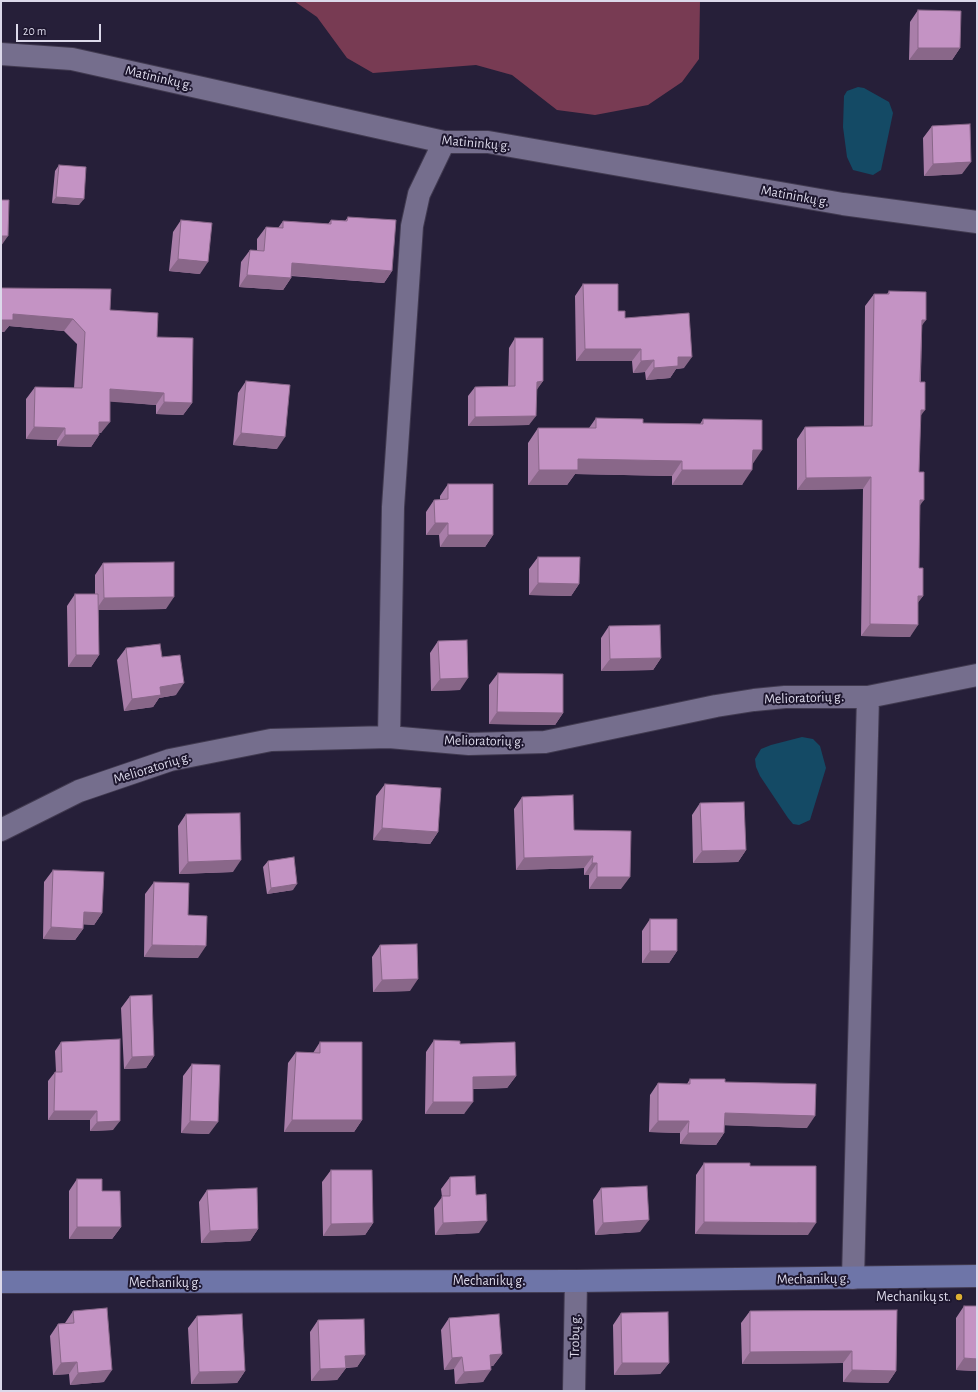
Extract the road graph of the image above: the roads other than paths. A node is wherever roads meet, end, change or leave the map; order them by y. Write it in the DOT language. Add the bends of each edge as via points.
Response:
graph roads {
  1 [pos="1,54"];
  2 [pos="444,142"];
  3 [pos="977,222"];
  4 [pos="977,675"];
  5 [pos="868,697"];
  6 [pos="389,737"];
  7 [pos="1,830"];
  8 [pos="977,1276"];
  9 [pos="853,1278"];
  10 [pos="576,1281"];
  11 [pos="1,1282"];
  12 [pos="574,1391"];
  1 -- 2 [label="street, Matininkų g." via="72,59"];
  2 -- 3 [label="street, Matininkų g." via="488,142 843,204"];
  2 -- 6 [label="street" via="419,194 412,226 393,507"];
  4 -- 5 [label="street, Melioratorių g."];
  5 -- 6 [label="street, Melioratorių g." via="785,697 754,700 545,742 469,744"];
  5 -- 9 [label="street"];
  6 -- 7 [label="street, Melioratorių g." via="271,740 170,760 78,791"];
  8 -- 9 [label="main road, Mechanikų g."];
  9 -- 10 [label="main road, Mechanikų g."];
  10 -- 11 [label="main road, Mechanikų g."];
  10 -- 12 [label="street, Trobų g."];
}
